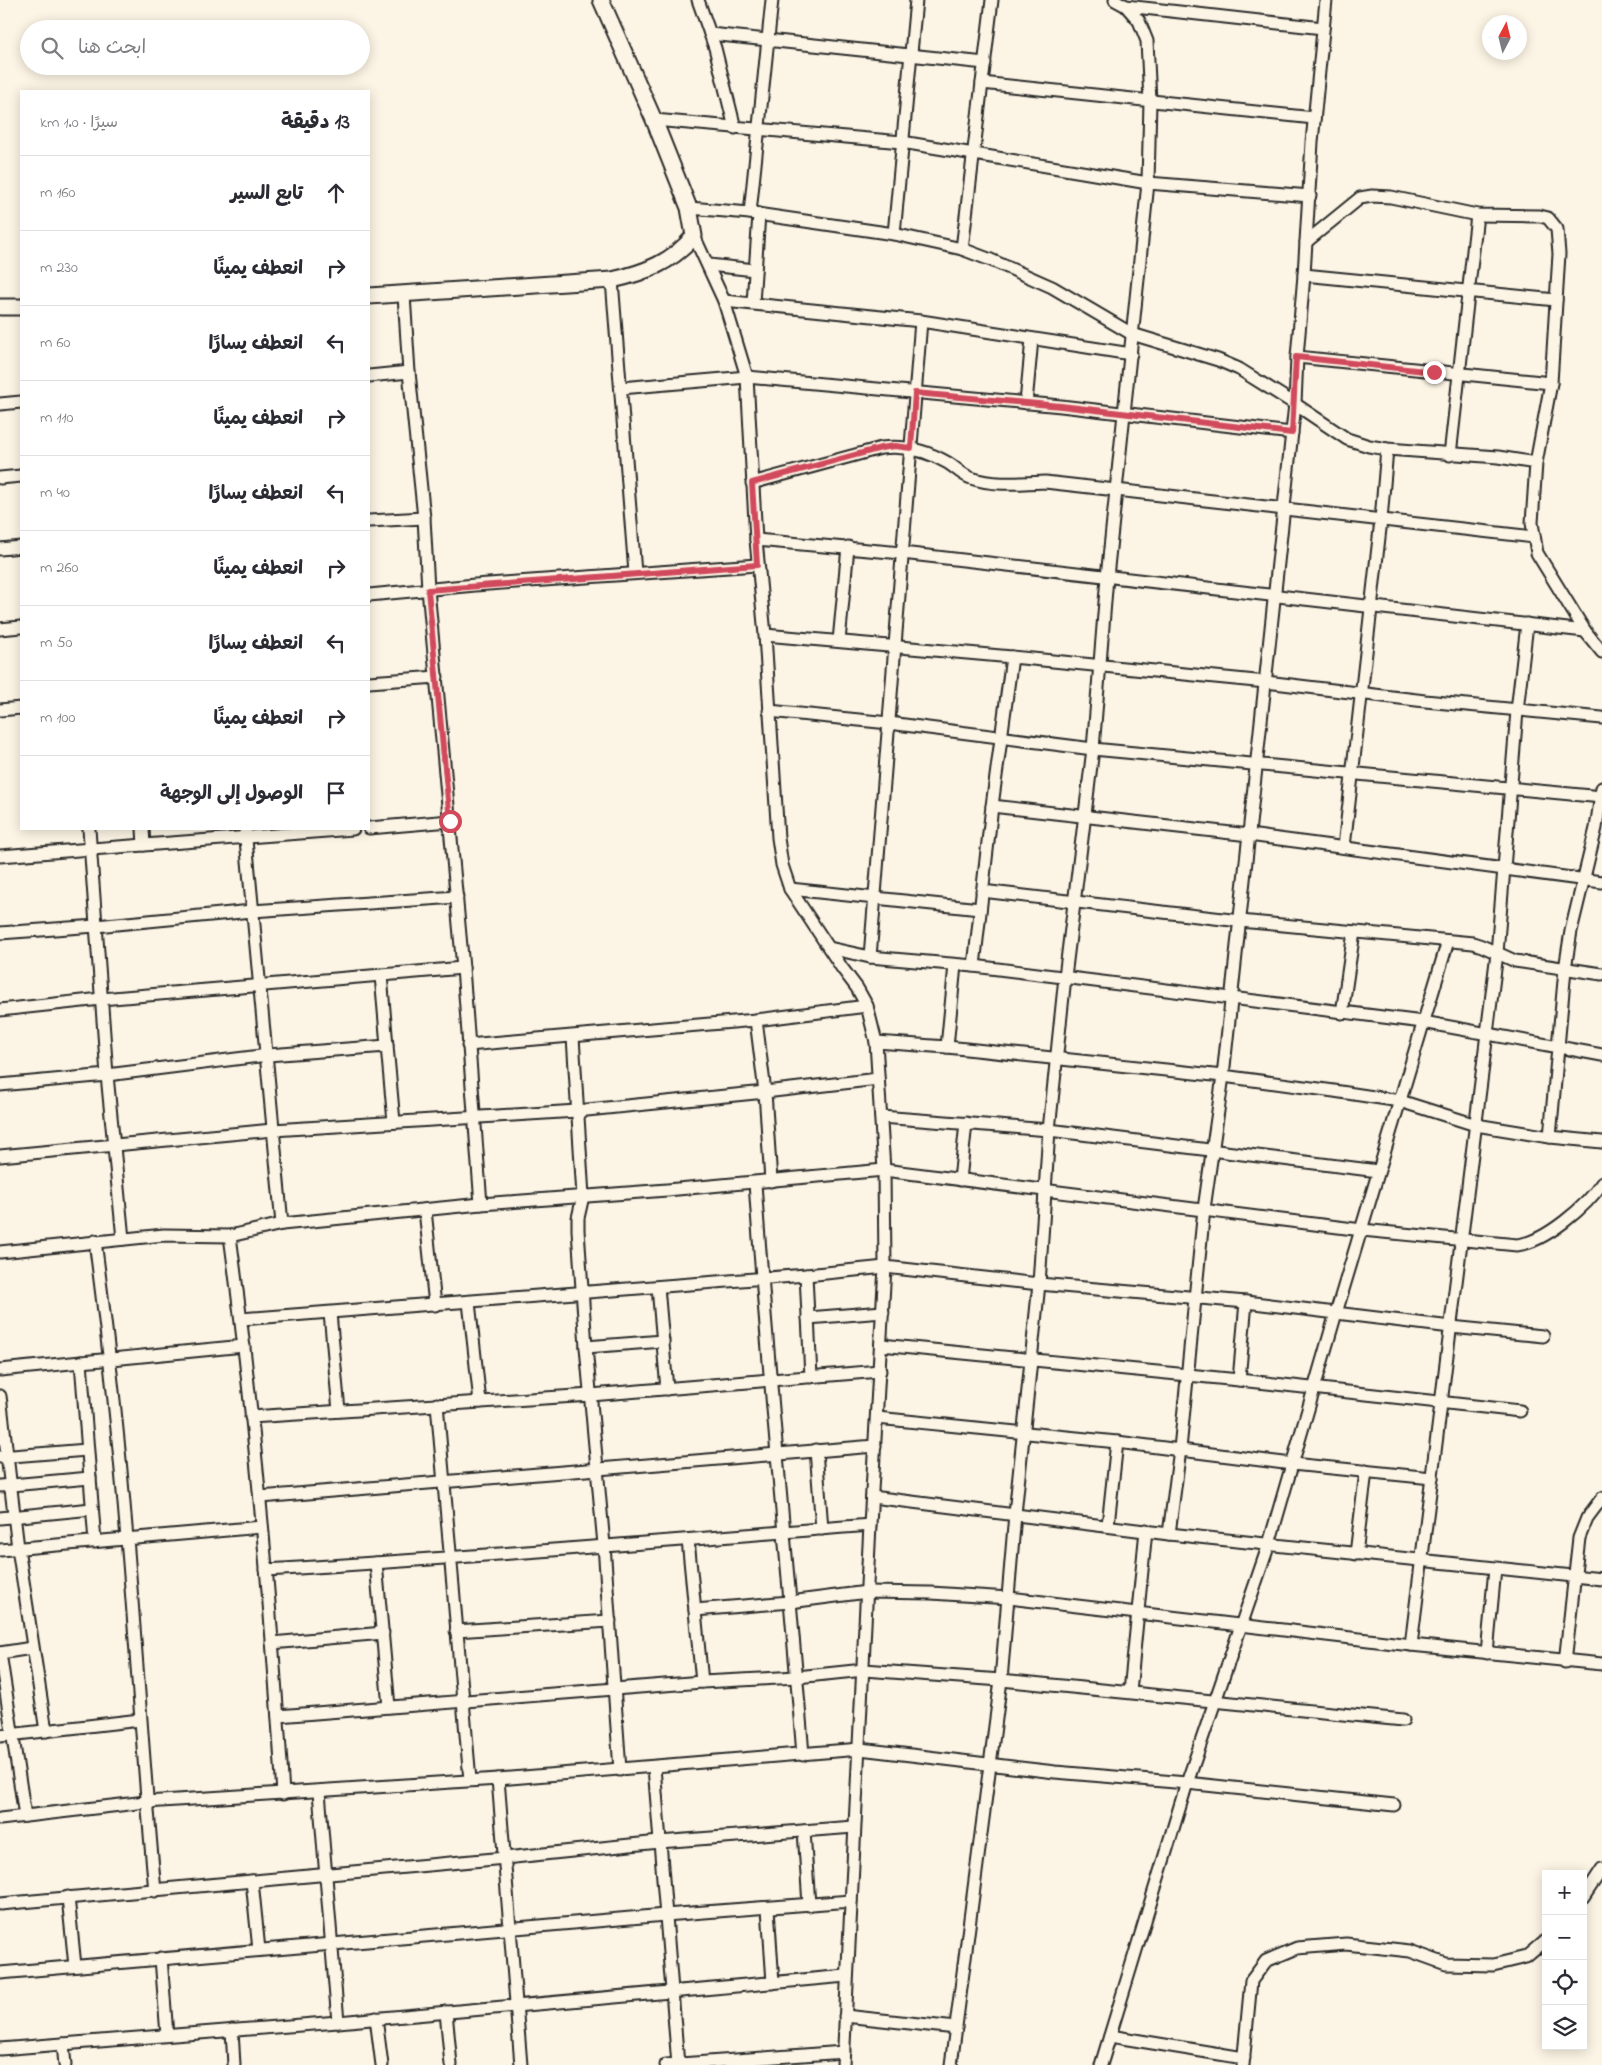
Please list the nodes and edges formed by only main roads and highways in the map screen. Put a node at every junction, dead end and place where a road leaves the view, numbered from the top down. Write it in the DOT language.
graph roads {
  1 [pos="600,0"];
  2 [pos="370,296"];
  3 [pos="20,306"];
  4 [pos="0,307"];
  1 -- 2 [label="main road"];
  3 -- 4 [label="main road"];
}
